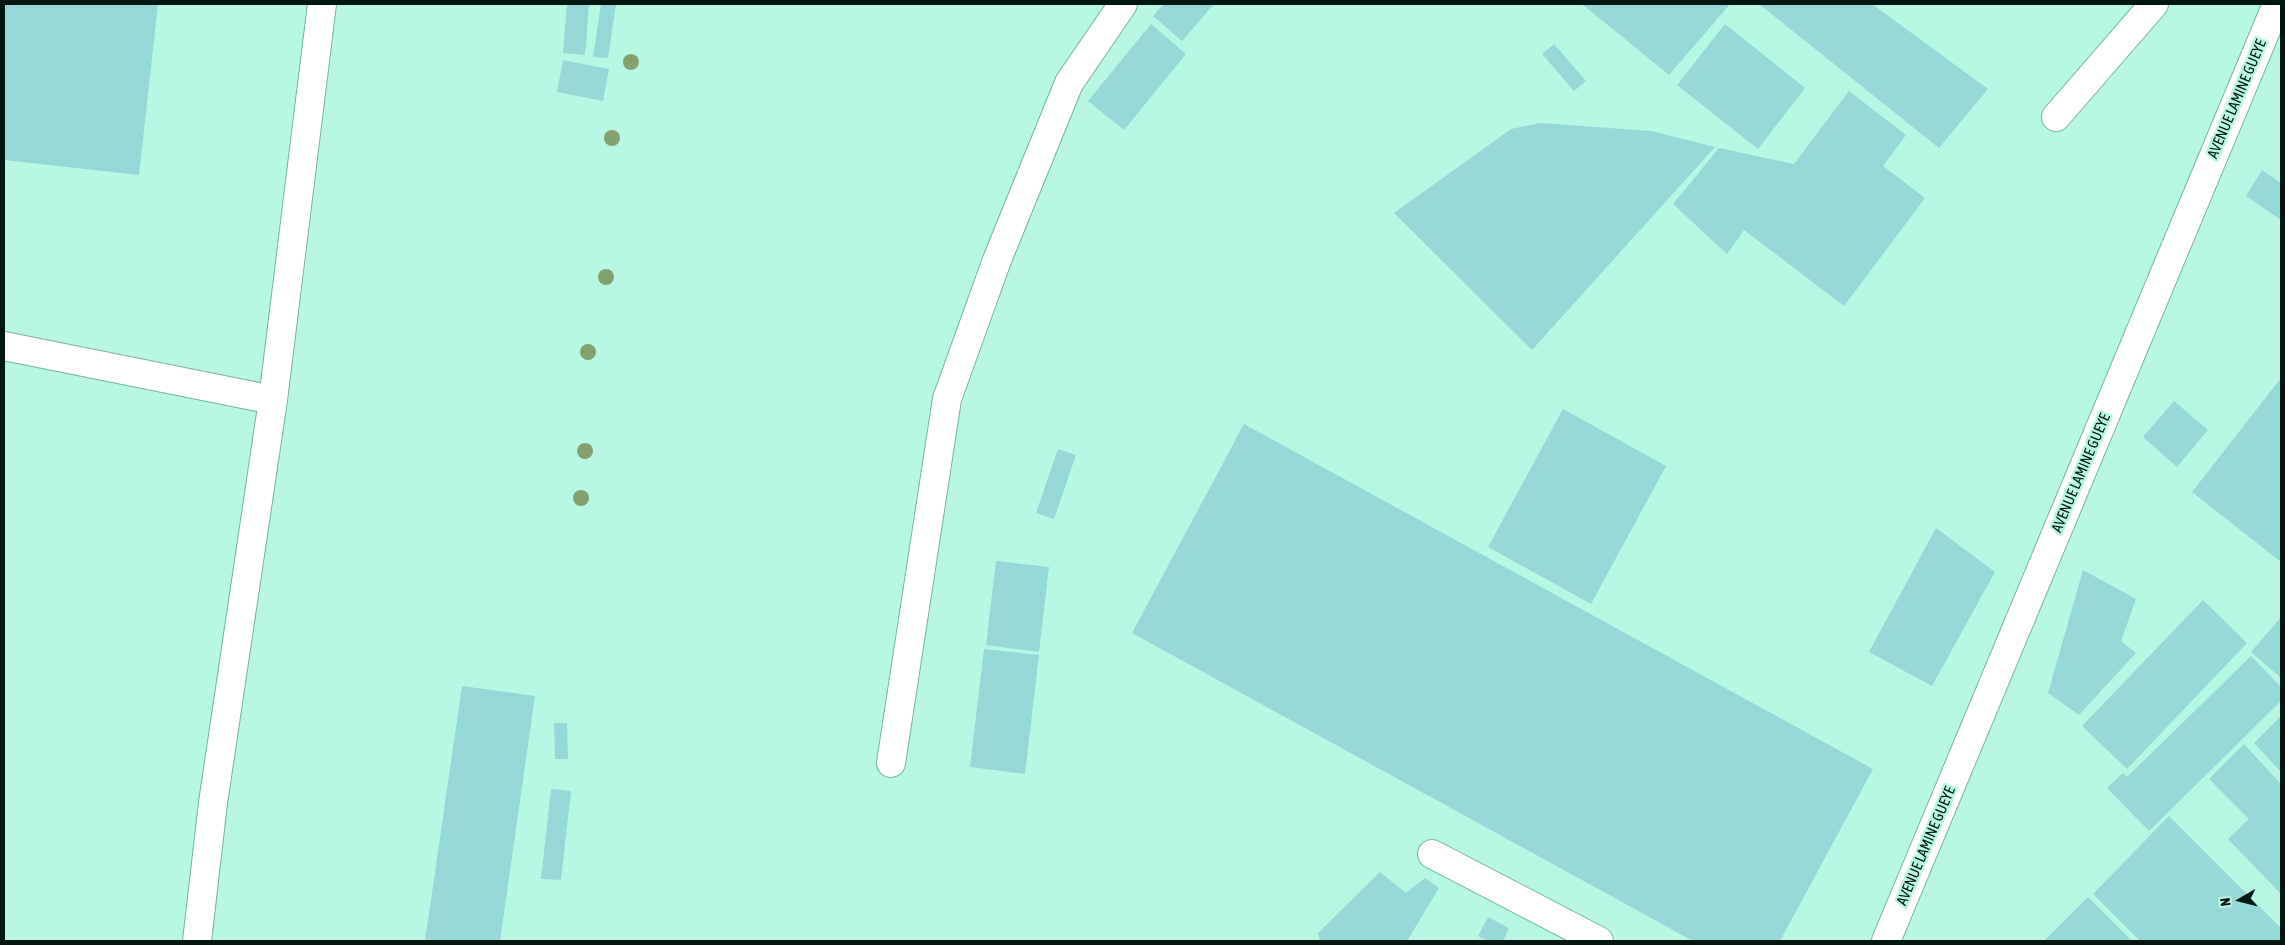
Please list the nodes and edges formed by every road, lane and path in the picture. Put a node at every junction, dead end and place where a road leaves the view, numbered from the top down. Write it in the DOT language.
graph roads {
  1 [pos="322,4"];
  2 [pos="1123,4"];
  3 [pos="2154,4"];
  4 [pos="2271,6"];
  5 [pos="2056,117"];
  6 [pos="4,346"];
  7 [pos="273,400"];
  8 [pos="891,763"];
  9 [pos="1432,854"];
  10 [pos="197,941"];
  11 [pos="1599,941"];
  12 [pos="1886,941"];
  1 -- 7 [label="street"];
  2 -- 8 [label="street"];
  3 -- 5 [label="street"];
  4 -- 12 [label="street, AVENUE LAMINE GUEYE"];
  6 -- 7 [label="street"];
  7 -- 10 [label="street"];
  9 -- 11 [label="street"];
}
